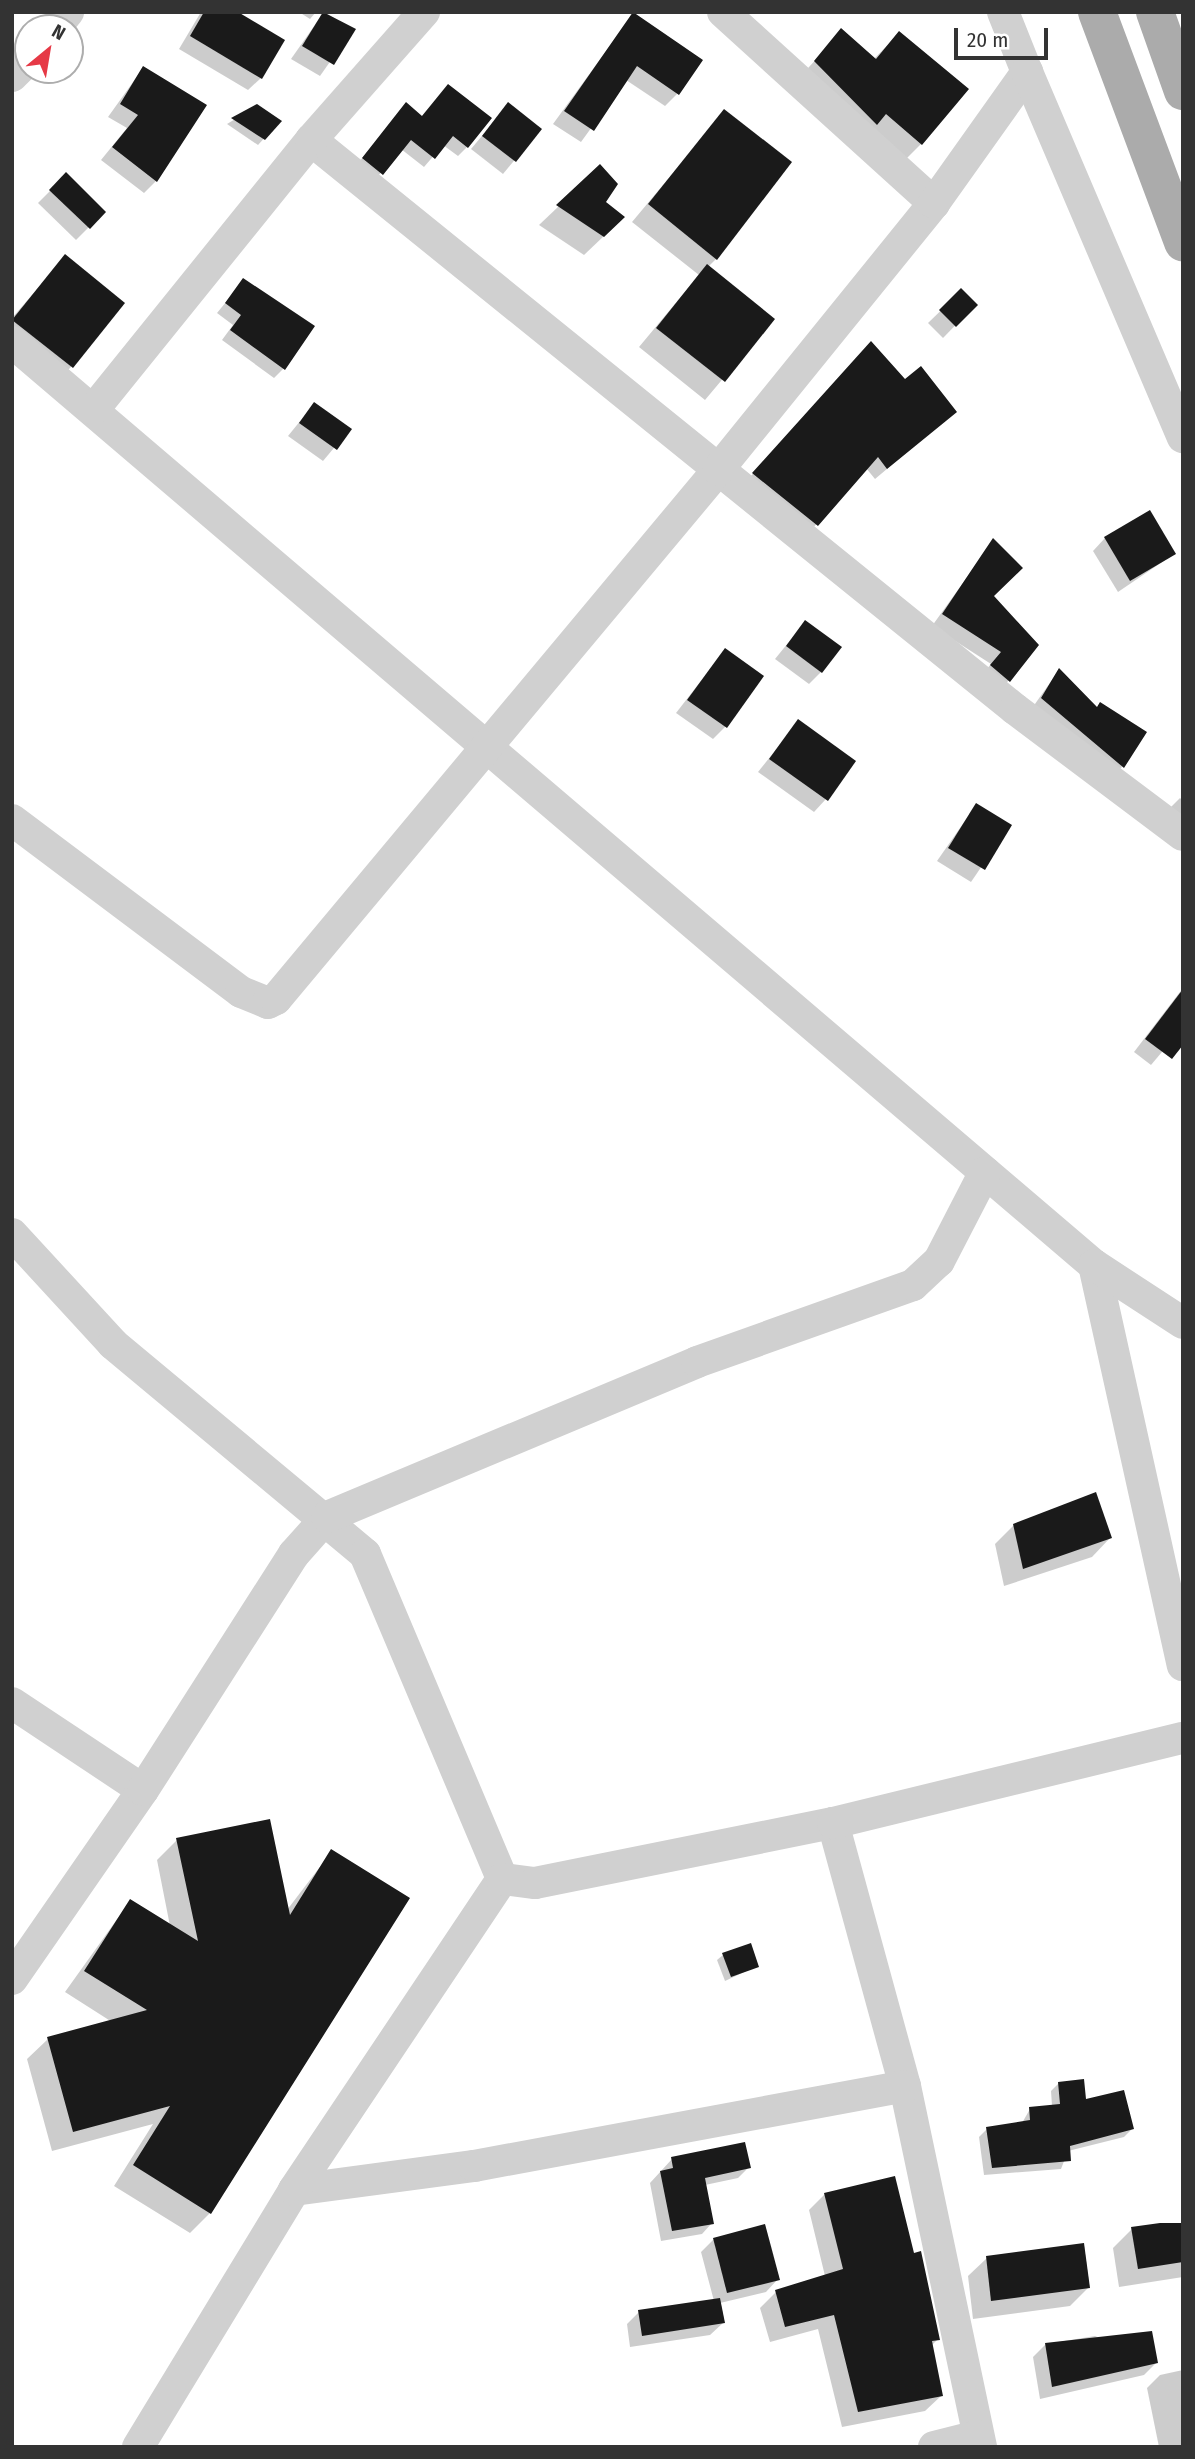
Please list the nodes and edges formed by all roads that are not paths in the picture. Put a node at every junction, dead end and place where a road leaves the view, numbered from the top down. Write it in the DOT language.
graph roads {
  1 [pos="424,12"];
  2 [pos="723,12"];
  3 [pos="1003,12"];
  4 [pos="1097,12"];
  5 [pos="1155,12"];
  6 [pos="1027,72"];
  7 [pos="1183,91"];
  8 [pos="311,140"];
  9 [pos="934,203"];
  10 [pos="1183,242"];
  11 [pos="12,342"];
  12 [pos="94,409"];
  13 [pos="1183,437"];
  14 [pos="718,470"];
  15 [pos="492,746"];
  16 [pos="12,820"];
  17 [pos="1183,835"];
  18 [pos="985,1172"];
  19 [pos="12,1234"];
  20 [pos="1094,1265"];
  21 [pos="1183,1323"];
  22 [pos="327,1517"];
  23 [pos="1183,1665"];
  24 [pos="12,1703"];
  25 [pos="1183,1738"];
  26 [pos="144,1790"];
  27 [pos="833,1824"];
  28 [pos="502,1879"];
  29 [pos="12,1979"];
  30 [pos="905,2086"];
  31 [pos="295,2190"];
  32 [pos="979,2442"];
  33 [pos="138,2447"];
  34 [pos="934,2447"];
  1 -- 8 [label="street"];
  2 -- 9 [label="street"];
  3 -- 6 [label="street"];
  4 -- 10 [label="main road"];
  5 -- 7 [label="main road"];
  6 -- 9 [label="street"];
  6 -- 13 [label="street"];
  8 -- 12 [label="street"];
  8 -- 14 [label="street"];
  9 -- 14 [label="street"];
  11 -- 12 [label="street"];
  12 -- 15 [label="street"];
  14 -- 15 [label="street"];
  14 -- 17 [label="street"];
  15 -- 16 [label="street"];
  15 -- 18 [label="street"];
  18 -- 20 [label="street"];
  18 -- 22 [label="street"];
  19 -- 22 [label="street"];
  20 -- 21 [label="street"];
  20 -- 23 [label="street"];
  22 -- 26 [label="street"];
  22 -- 28 [label="street"];
  24 -- 26 [label="street"];
  25 -- 27 [label="street"];
  26 -- 29 [label="street"];
  27 -- 28 [label="street"];
  27 -- 30 [label="street"];
  28 -- 31 [label="street"];
  30 -- 31 [label="street"];
  30 -- 32 [label="street"];
  31 -- 33 [label="street"];
  32 -- 34 [label="street"];
}
